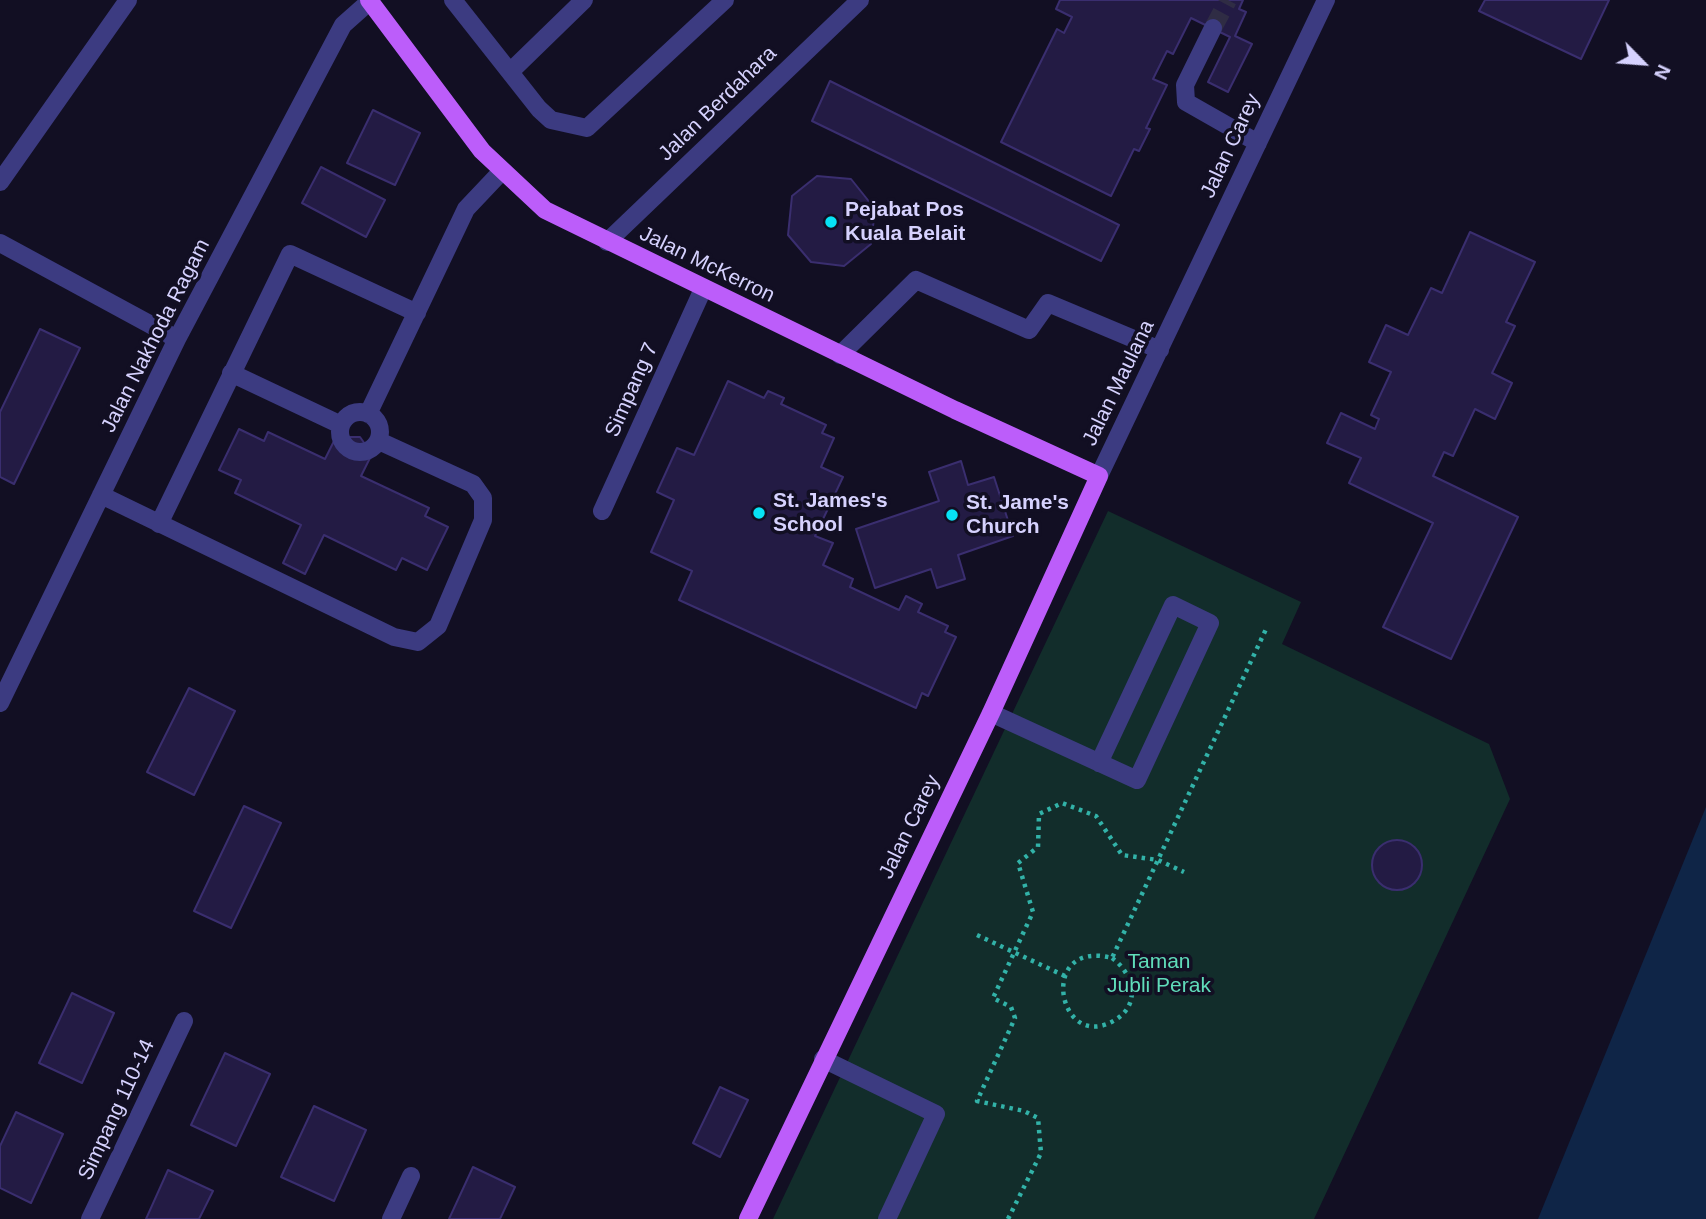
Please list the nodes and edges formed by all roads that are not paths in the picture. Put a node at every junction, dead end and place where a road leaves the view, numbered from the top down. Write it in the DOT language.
graph roads {
  1 [pos="128,0"];
  2 [pos="453,0"];
  3 [pos="584,0"];
  4 [pos="725,0"];
  5 [pos="860,0"];
  6 [pos="1326,0"];
  7 [pos="369,1"];
  8 [pos="1213,28"];
  9 [pos="510,72"];
  10 [pos="1258,143"];
  11 [pos="501,172"];
  12 [pos="0,182"];
  13 [pos="607,242"];
  14 [pos="0,243"];
  15 [pos="703,289"];
  16 [pos="1179,311"];
  17 [pos="416,313"];
  18 [pos="177,339"];
  19 [pos="1160,350"];
  20 [pos="840,355"];
  21 [pos="231,373"];
  22 [pos="368,414"];
  23 [pos="341,425"];
  24 [pos="379,441"];
  25 [pos="1099,476"];
  26 [pos="101,495"];
  27 [pos="602,511"];
  28 [pos="159,524"];
  29 [pos="0,703"];
  30 [pos="991,713"];
  31 [pos="1099,763"];
  32 [pos="184,1021"];
  33 [pos="823,1059"];
  34 [pos="411,1176"];
  35 [pos="90,1219"];
  36 [pos="391,1219"];
  37 [pos="748,1219"];
  38 [pos="887,1219"];
  1 -- 12 [label="street"];
  2 -- 9 [label="street"];
  3 -- 9 [label="street"];
  4 -- 9 [label="street"];
  5 -- 13 [label="street, Jalan Berdahara"];
  6 -- 10 [label="street, Jalan Carey"];
  7 -- 11 [label="main road, Jalan McKerron"];
  7 -- 18 [label="street, Jalan Nakhoda Ragam"];
  8 -- 10 [label="street"];
  10 -- 16 [label="street, Jalan Carey"];
  11 -- 13 [label="main road, Jalan McKerron"];
  11 -- 17 [label="street"];
  13 -- 15 [label="main road, Jalan McKerron"];
  14 -- 18 [label="street"];
  15 -- 20 [label="main road, Jalan McKerron"];
  15 -- 27 [label="street, Simpang 7"];
  16 -- 19 [label="street, Jalan Maulana"];
  17 -- 21 [label="street"];
  17 -- 22 [label="street"];
  18 -- 26 [label="street, Jalan Nakhoda Ragam"];
  19 -- 20 [label="street"];
  19 -- 25 [label="street, Jalan Maulana"];
  20 -- 25 [label="main road, Jalan McKerron"];
  21 -- 23 [label="street"];
  21 -- 28 [label="street"];
  22 -- 23 [label="street"];
  22 -- 24 [label="street"];
  23 -- 24 [label="street"];
  24 -- 28 [label="street"];
  25 -- 30 [label="main road, Jalan Carey"];
  26 -- 28 [label="street"];
  26 -- 29 [label="street, Jalan Nakhoda Ragam"];
  30 -- 31 [label="street"];
  30 -- 33 [label="main road, Jalan Carey"];
  31 -- 31 [label="street"];
  32 -- 35 [label="street, Simpang 110-14"];
  33 -- 37 [label="main road, Jalan Carey"];
  33 -- 38 [label="street"];
  34 -- 36 [label="street"];
}
